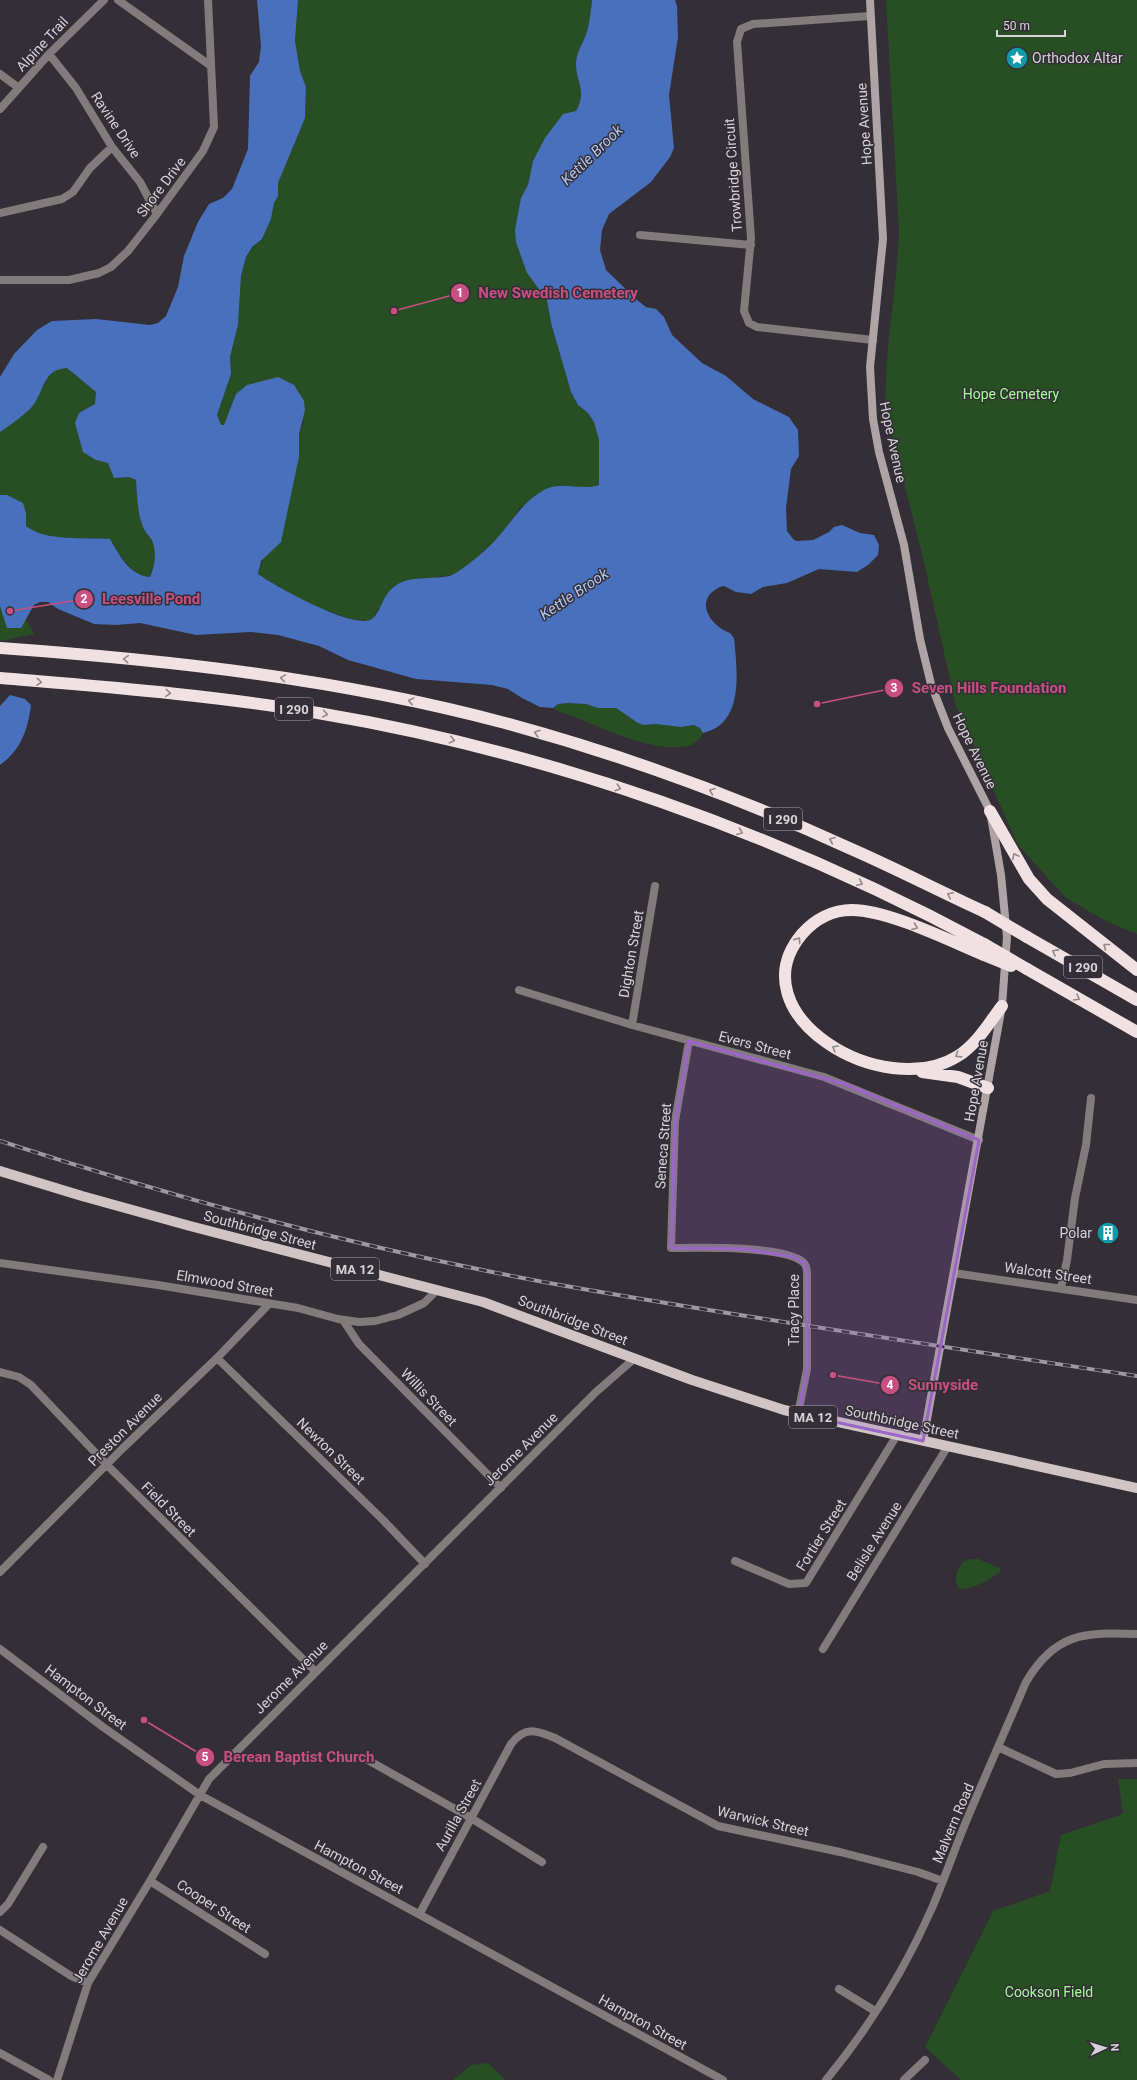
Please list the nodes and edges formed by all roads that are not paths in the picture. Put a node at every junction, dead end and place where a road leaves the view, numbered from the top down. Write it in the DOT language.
graph roads {
  1 [pos="104,0"];
  2 [pos="118,0"];
  3 [pos="208,0"];
  4 [pos="870,0"];
  5 [pos="870,16"];
  6 [pos="49,54"];
  7 [pos="211,66"];
  8 [pos="0,74"];
  9 [pos="19,88"];
  10 [pos="0,109"];
  11 [pos="112,147"];
  12 [pos="0,213"];
  13 [pos="157,214"];
  14 [pos="640,235"];
  15 [pos="751,246"];
  16 [pos="0,280"];
  17 [pos="873,340"];
  18 [pos="0,648"];
  19 [pos="0,678"];
  20 [pos="990,811"];
  21 [pos="655,886"];
  22 [pos="984,950"];
  23 [pos="1137,970"];
  24 [pos="519,990"];
  25 [pos="1137,1000"];
  26 [pos="1002,1006"];
  27 [pos="632,1025"];
  28 [pos="1137,1032"];
  29 [pos="689,1041"];
  30 [pos="900,1069"];
  31 [pos="988,1088"];
  32 [pos="1091,1098"];
  33 [pos="979,1140"];
  34 [pos="0,1171"];
  35 [pos="677,1248"];
  36 [pos="0,1263"];
  37 [pos="954,1273"];
  38 [pos="1061,1288"];
  39 [pos="437,1290"];
  40 [pos="1137,1300"];
  41 [pos="269,1304"];
  42 [pos="343,1320"];
  43 [pos="217,1358"];
  44 [pos="635,1358"];
  45 [pos="0,1372"];
  46 [pos="798,1414"];
  47 [pos="897,1435"];
  48 [pos="923,1441"];
  49 [pos="948,1446"];
  50 [pos="107,1465"];
  51 [pos="501,1488"];
  52 [pos="1137,1488"];
  53 [pos="735,1561"];
  54 [pos="425,1564"];
  55 [pos="0,1572"];
  56 [pos="1137,1634"];
  57 [pos="0,1649"];
  58 [pos="823,1649"];
  59 [pos="316,1672"];
  60 [pos="523,1733"];
  61 [pos="998,1747"];
  62 [pos="366,1759"];
  63 [pos="1137,1763"];
  64 [pos="200,1795"];
  65 [pos="471,1818"];
  66 [pos="43,1847"];
  67 [pos="542,1862"];
  68 [pos="150,1881"];
  69 [pos="943,1881"];
  70 [pos="0,1912"];
  71 [pos="420,1913"];
  72 [pos="0,1930"];
  73 [pos="264,1954"];
  74 [pos="88,1983"];
  75 [pos="839,1989"];
  76 [pos="875,2011"];
  77 [pos="0,2053"];
  78 [pos="925,2060"];
  79 [pos="49,2080"];
  80 [pos="57,2080"];
  81 [pos="723,2080"];
  82 [pos="826,2080"];
  83 [pos="904,2080"];
  1 -- 6 [label="street, Alpine Trail"];
  2 -- 7 [label="street"];
  3 -- 7 [label="street, Shore Drive"];
  4 -- 5 [label="main road, Hope Avenue"];
  5 -- 15 [label="street, Trowbridge Circuit"];
  5 -- 17 [label="main road, Hope Avenue"];
  6 -- 9 [label="street, Alpine Trail"];
  6 -- 11 [label="street, Ravine Drive"];
  7 -- 13 [label="street, Shore Drive"];
  8 -- 9 [label="street"];
  9 -- 10 [label="street, Alpine Trail"];
  11 -- 12 [label="street"];
  11 -- 13 [label="street, Ravine Drive"];
  13 -- 16 [label="street, Shore Drive"];
  14 -- 15 [label="street"];
  15 -- 17 [label="street, Trowbridge Circuit"];
  17 -- 20 [label="main road, Hope Avenue"];
  25 -- 18 [label="highway, I 290, one-way, bridge"];
  19 -- 22 [label="highway, I 290, one-way"];
  23 -- 20 [label="highway, one-way"];
  20 -- 26 [label="main road, Hope Avenue"];
  21 -- 27 [label="street, Dighton Street"];
  22 -- 28 [label="highway, I 290, one-way, bridge"];
  30 -- 22 [label="highway, one-way"];
  24 -- 27 [label="street, Evers Street"];
  26 -- 30 [label="highway, one-way"];
  26 -- 31 [label="main road, Hope Avenue"];
  27 -- 29 [label="street, Evers Street"];
  29 -- 33 [label="street, Evers Street"];
  29 -- 35 [label="street, Seneca Street"];
  30 -- 31 [label="highway"];
  31 -- 33 [label="main road, Hope Avenue"];
  32 -- 38 [label="street"];
  33 -- 37 [label="main road, Hope Avenue"];
  34 -- 39 [label="main road, Southbridge Street / MA 12"];
  35 -- 46 [label="street, Tracy Place"];
  36 -- 41 [label="street, Elmwood Street"];
  37 -- 38 [label="street, Walcott Street"];
  37 -- 48 [label="main road, Hope Avenue"];
  38 -- 40 [label="street, Walcott Street"];
  39 -- 42 [label="street, Elmwood Street"];
  39 -- 44 [label="main road, Southbridge Street / MA 12"];
  41 -- 42 [label="street, Elmwood Street"];
  41 -- 43 [label="street, Preston Avenue"];
  42 -- 51 [label="street, Willis Street"];
  43 -- 50 [label="street, Preston Avenue"];
  43 -- 54 [label="street, Newton Street"];
  44 -- 46 [label="main road, Southbridge Street / MA 12"];
  44 -- 51 [label="street, Jerome Avenue"];
  45 -- 50 [label="street, Field Street"];
  46 -- 47 [label="main road, Southbridge Street / MA 12"];
  47 -- 48 [label="main road, Southbridge Street / MA 12"];
  47 -- 53 [label="street, Fortier Street"];
  48 -- 49 [label="main road, Southbridge Street"];
  49 -- 52 [label="main road, Southbridge Street"];
  49 -- 58 [label="street, Belisle Avenue"];
  50 -- 55 [label="street, Preston Avenue"];
  50 -- 59 [label="street, Field Street"];
  51 -- 54 [label="street, Jerome Avenue"];
  54 -- 59 [label="street, Jerome Avenue"];
  56 -- 61 [label="street, Malvern Road"];
  57 -- 64 [label="street, Hampton Street"];
  59 -- 64 [label="street, Jerome Avenue"];
  60 -- 65 [label="street, Aurilla Street"];
  60 -- 69 [label="street, Warwick Street"];
  61 -- 63 [label="street"];
  61 -- 69 [label="street, Malvern Road"];
  62 -- 65 [label="street"];
  64 -- 68 [label="street, Jerome Avenue"];
  64 -- 71 [label="street, Hampton Street"];
  65 -- 67 [label="street"];
  65 -- 71 [label="street, Aurilla Street"];
  66 -- 70 [label="street"];
  68 -- 73 [label="street, Cooper Street"];
  68 -- 74 [label="street, Jerome Avenue"];
  69 -- 76 [label="street, Malvern Road"];
  71 -- 81 [label="street, Hampton Street"];
  72 -- 74 [label="street"];
  74 -- 80 [label="street, Jerome Avenue"];
  75 -- 76 [label="street"];
  76 -- 82 [label="street, Malvern Road"];
  77 -- 79 [label="street"];
  78 -- 83 [label="street"];
}
